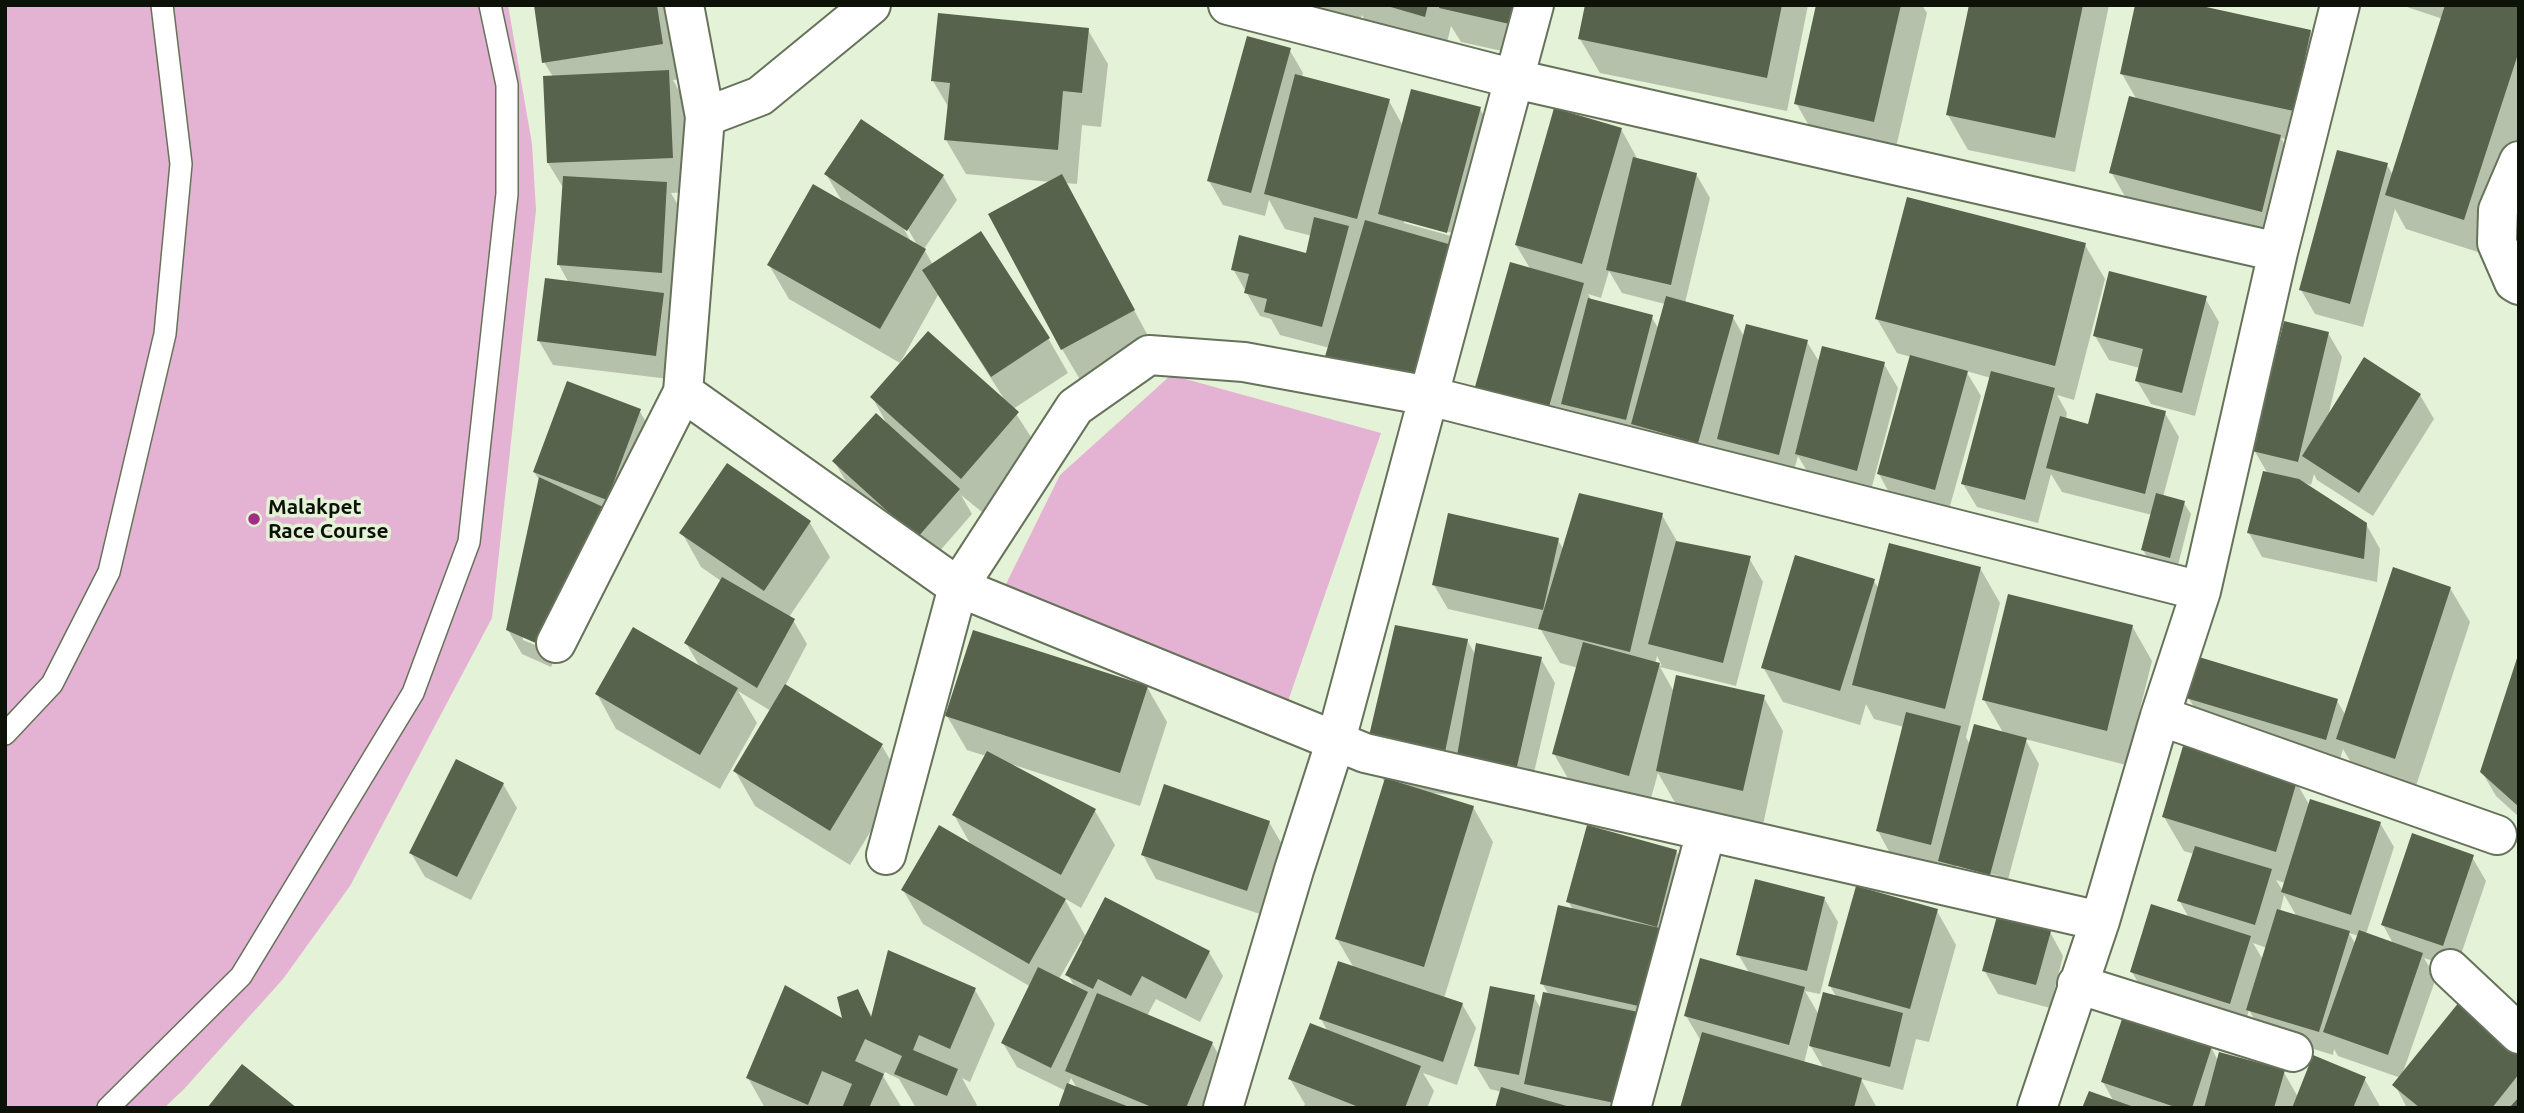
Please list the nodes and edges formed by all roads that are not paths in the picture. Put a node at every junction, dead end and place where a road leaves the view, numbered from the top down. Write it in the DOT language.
graph roads {
  1 [pos="162,5"];
  2 [pos="490,5"];
  3 [pos="684,5"];
  4 [pos="871,5"];
  5 [pos="1228,5"];
  6 [pos="1534,5"];
  7 [pos="2340,5"];
  8 [pos="1514,79"];
  9 [pos="705,117"];
  10 [pos="2519,161"];
  11 [pos="2278,252"];
  12 [pos="2519,285"];
  13 [pos="683,392"];
  14 [pos="1429,396"];
  15 [pos="958,587"];
  16 [pos="2201,591"];
  17 [pos="556,643"];
  18 [pos="2160,716"];
  19 [pos="5,734"];
  20 [pos="1336,740"];
  21 [pos="1706,832"];
  22 [pos="2497,835"];
  23 [pos="886,855"];
  24 [pos="2100,921"];
  25 [pos="2450,969"];
  26 [pos="2077,984"];
  27 [pos="2519,1034"];
  28 [pos="2293,1052"];
  29 [pos="108,1108"];
  30 [pos="1223,1108"];
  31 [pos="1631,1108"];
  32 [pos="2037,1108"];
  1 -- 19 [label="lane"];
  2 -- 29 [label="lane"];
  3 -- 9 [label="street"];
  4 -- 9 [label="street"];
  5 -- 8 [label="street"];
  6 -- 8 [label="street"];
  7 -- 11 [label="street"];
  8 -- 11 [label="street"];
  8 -- 14 [label="street"];
  9 -- 13 [label="street"];
  10 -- 12 [label="street"];
  11 -- 16 [label="street"];
  13 -- 15 [label="street"];
  13 -- 17 [label="street"];
  14 -- 15 [label="street"];
  14 -- 16 [label="street"];
  14 -- 20 [label="street"];
  15 -- 20 [label="street"];
  15 -- 23 [label="street"];
  16 -- 18 [label="street"];
  18 -- 22 [label="street"];
  18 -- 24 [label="street"];
  20 -- 21 [label="street"];
  20 -- 30 [label="street"];
  21 -- 24 [label="street"];
  21 -- 31 [label="street"];
  24 -- 26 [label="street"];
  25 -- 27 [label="street"];
  26 -- 28 [label="street"];
  26 -- 32 [label="street"];
}
